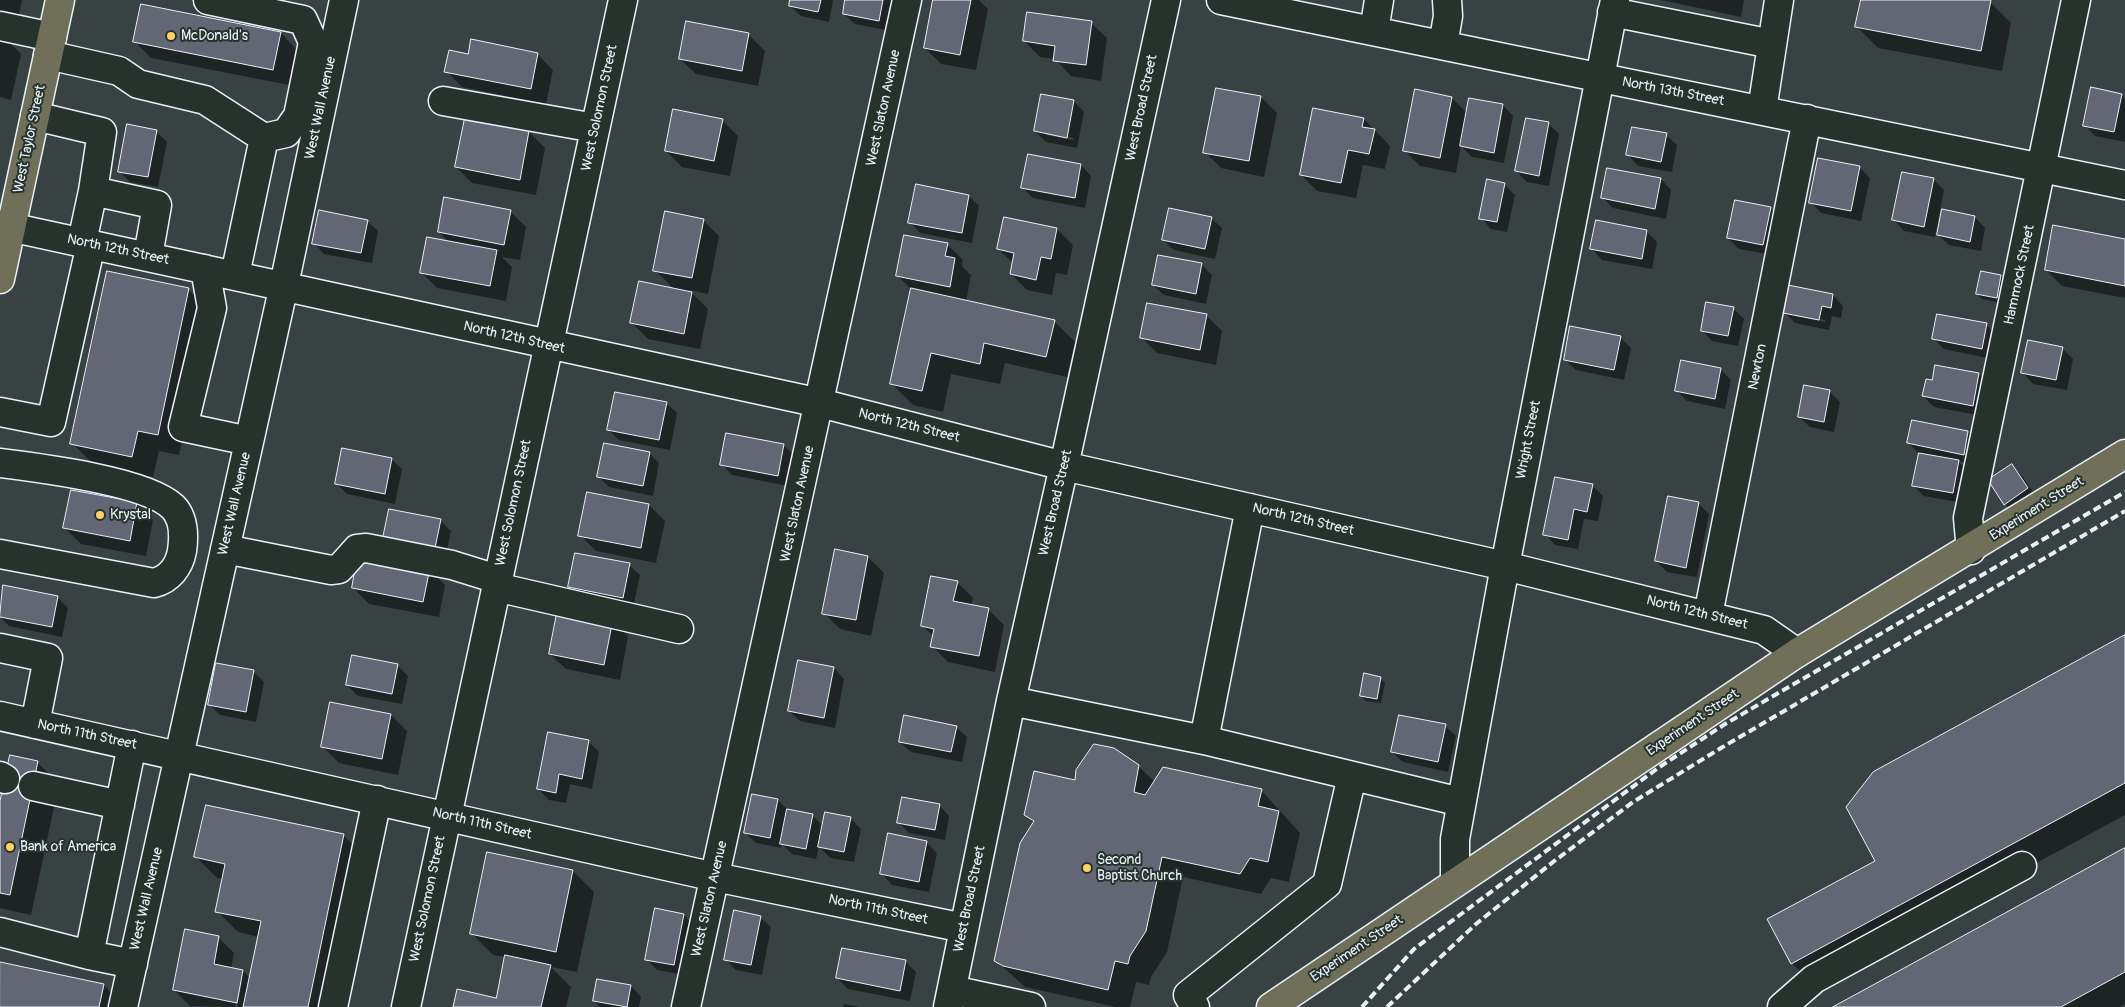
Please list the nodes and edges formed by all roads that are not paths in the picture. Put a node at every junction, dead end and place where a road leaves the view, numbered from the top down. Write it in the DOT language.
graph roads {
  1 [pos="60,0"];
  2 [pos="208,0"];
  3 [pos="344,0"];
  4 [pos="623,0"];
  5 [pos="907,0"];
  6 [pos="1166,0"];
  7 [pos="1221,0"];
  8 [pos="1379,0"];
  9 [pos="1448,0"];
  10 [pos="1779,0"];
  11 [pos="2076,0"];
  12 [pos="1614,6"];
  13 [pos="0,26"];
  14 [pos="1374,31"];
  15 [pos="1772,44"];
  16 [pos="1443,45"];
  17 [pos="50,46"];
  18 [pos="1599,77"];
  19 [pos="444,101"];
  20 [pos="1762,110"];
  21 [pos="35,116"];
  22 [pos="1807,119"];
  23 [pos="595,128"];
  24 [pos="264,138"];
  25 [pos="2043,168"];
  26 [pos="2125,185"];
  27 [pos="93,191"];
  28 [pos="6,226"];
  29 [pos="86,243"];
  30 [pos="148,256"];
  31 [pos="205,269"];
  32 [pos="235,275"];
  33 [pos="0,279"];
  34 [pos="284,285"];
  35 [pos="548,346"];
  36 [pos="820,403"];
  37 [pos="0,412"];
  38 [pos="249,441"];
  39 [pos="2125,454"];
  40 [pos="0,464"];
  41 [pos="1064,466"];
  42 [pos="1250,508"];
  43 [pos="1971,550"];
  44 [pos="0,554"];
  45 [pos="181,554"];
  46 [pos="223,556"];
  47 [pos="1505,566"];
  48 [pos="497,583"];
  49 [pos="1708,615"];
  50 [pos="679,629"];
  51 [pos="0,648"];
  52 [pos="1798,653"];
  53 [pos="1011,701"];
  54 [pos="0,716"];
  55 [pos="35,724"];
  56 [pos="1204,740"];
  57 [pos="132,745"];
  58 [pos="179,755"];
  59 [pos="1352,776"];
  60 [pos="33,786"];
  61 [pos="377,800"];
  62 [pos="1461,802"];
  63 [pos="120,805"];
  64 [pos="446,816"];
  65 [pos="2022,866"];
  66 [pos="715,877"];
  67 [pos="1455,882"];
  68 [pos="964,928"];
  69 [pos="0,932"];
  70 [pos="90,955"];
  71 [pos="133,964"];
  72 [pos="950,998"];
  73 [pos="1185,1003"];
  74 [pos="123,1007"];
  75 [pos="334,1007"];
  76 [pos="406,1007"];
  77 [pos="686,1007"];
  78 [pos="1031,1007"];
  79 [pos="1271,1007"];
  80 [pos="1782,1007"];
  1 -- 17 [label="main road, West Taylor Street"];
  2 -- 24 [label="street"];
  3 -- 34 [label="street, West Wall Avenue"];
  4 -- 23 [label="street, West Solomon Street"];
  5 -- 36 [label="street, West Slaton Avenue"];
  6 -- 41 [label="street, West Broad Street"];
  7 -- 14 [label="street, North 13th Street"];
  8 -- 14 [label="street"];
  9 -- 16 [label="street"];
  10 -- 15 [label="street"];
  11 -- 25 [label="street, Hammock Street"];
  12 -- 15 [label="street"];
  12 -- 18 [label="street, Wright Street"];
  13 -- 17 [label="street"];
  14 -- 16 [label="street, North 13th Street"];
  15 -- 20 [label="street"];
  16 -- 18 [label="street, North 13th Street"];
  17 -- 21 [label="main road, West Taylor Street"];
  17 -- 24 [label="street"];
  18 -- 20 [label="street, North 13th Street"];
  18 -- 47 [label="street, Wright Street"];
  19 -- 23 [label="street"];
  20 -- 22 [label="street, North 13th Street"];
  21 -- 27 [label="street"];
  21 -- 28 [label="main road, West Taylor Street"];
  22 -- 25 [label="street, North 13th Street"];
  22 -- 49 [label="street, Newton"];
  23 -- 35 [label="street, West Solomon Street"];
  24 -- 32 [label="street"];
  25 -- 26 [label="street, North 13th Street"];
  25 -- 43 [label="street, Hammock Street"];
  27 -- 29 [label="street"];
  27 -- 30 [label="street"];
  28 -- 29 [label="street, North 12th Street"];
  28 -- 33 [label="main road, West Taylor Street"];
  29 -- 30 [label="street, North 12th Street"];
  29 -- 37 [label="street"];
  30 -- 31 [label="street, North 12th Street"];
  31 -- 32 [label="street, North 12th Street"];
  31 -- 38 [label="street"];
  32 -- 34 [label="street, North 12th Street"];
  34 -- 35 [label="street, North 12th Street"];
  34 -- 38 [label="street, West Wall Avenue"];
  35 -- 36 [label="street, North 12th Street"];
  35 -- 48 [label="street, West Solomon Street"];
  36 -- 41 [label="street, North 12th Street"];
  36 -- 66 [label="street, West Slaton Avenue"];
  38 -- 46 [label="street, West Wall Avenue"];
  39 -- 43 [label="main road, Experiment Street"];
  40 -- 45 [label="street"];
  41 -- 42 [label="street, North 12th Street"];
  41 -- 53 [label="street, West Broad Street"];
  42 -- 47 [label="street, North 12th Street"];
  42 -- 56 [label="street"];
  43 -- 52 [label="main road, Experiment Street"];
  44 -- 45 [label="street"];
  45 -- 46 [label="street"];
  46 -- 48 [label="street"];
  46 -- 58 [label="street, West Wall Avenue"];
  47 -- 49 [label="street, North 12th Street"];
  47 -- 62 [label="street, Wright Street"];
  48 -- 50 [label="street"];
  48 -- 64 [label="street, West Solomon Street"];
  49 -- 52 [label="street, North 12th Street"];
  51 -- 55 [label="street"];
  52 -- 67 [label="main road, Experiment Street"];
  53 -- 56 [label="street"];
  53 -- 68 [label="street, West Broad Street"];
  54 -- 55 [label="street, North 11th Street"];
  55 -- 57 [label="street, North 11th Street"];
  56 -- 59 [label="street"];
  57 -- 58 [label="street, North 11th Street"];
  57 -- 63 [label="street"];
  58 -- 61 [label="street, North 11th Street"];
  58 -- 71 [label="street, West Wall Avenue"];
  59 -- 62 [label="street"];
  59 -- 73 [label="street"];
  60 -- 63 [label="street"];
  61 -- 64 [label="street, North 11th Street"];
  61 -- 75 [label="street"];
  62 -- 67 [label="street, Wright Street"];
  63 -- 70 [label="street"];
  64 -- 66 [label="street, North 11th Street"];
  64 -- 76 [label="street, West Solomon Street"];
  65 -- 80 [label="street"];
  66 -- 68 [label="street, North 11th Street"];
  66 -- 77 [label="street, West Slaton Avenue"];
  67 -- 79 [label="main road, Experiment Street"];
  68 -- 72 [label="street, West Broad Street"];
  69 -- 70 [label="street"];
  70 -- 71 [label="street"];
  71 -- 74 [label="street, West Wall Avenue"];
  72 -- 78 [label="street"];
}
